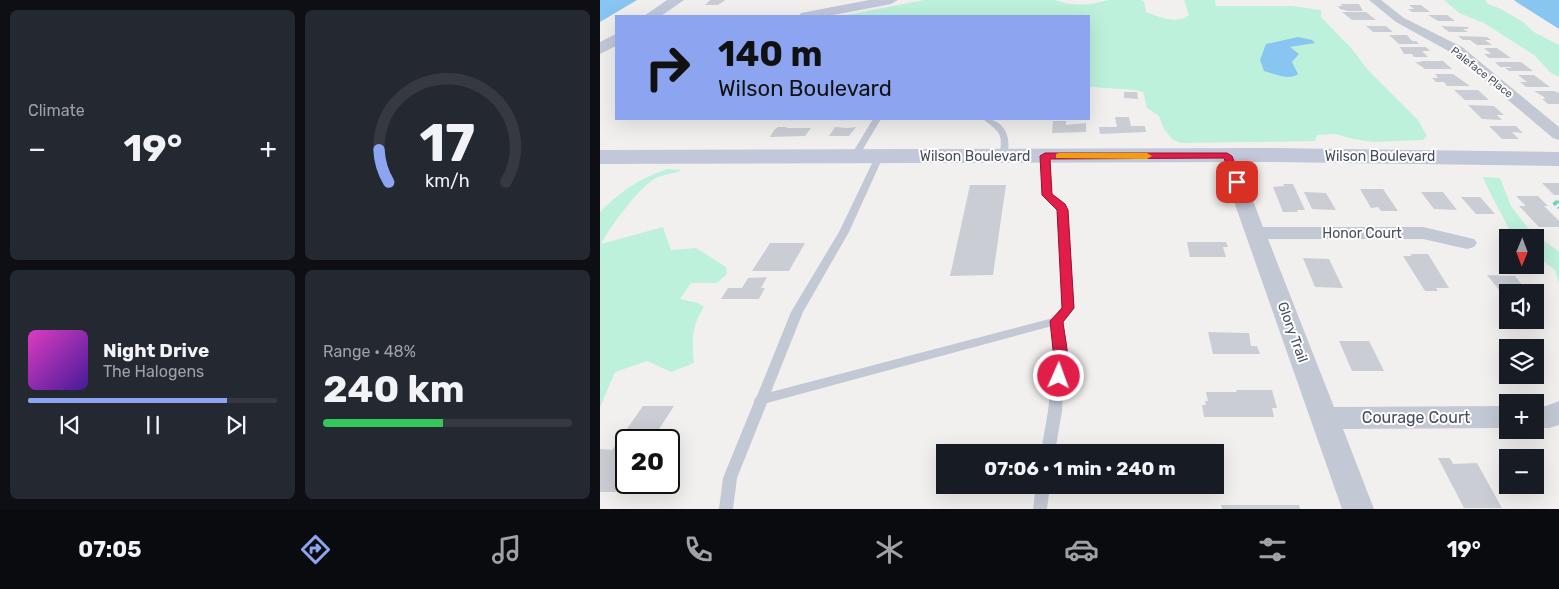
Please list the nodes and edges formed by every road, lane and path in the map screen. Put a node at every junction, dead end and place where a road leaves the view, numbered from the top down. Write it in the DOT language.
graph roads {
  1 [pos="677,0"];
  2 [pos="891,0"];
  3 [pos="1374,0"];
  4 [pos="653,15"];
  5 [pos="811,15"];
  6 [pos="615,40"];
  7 [pos="600,49"];
  8 [pos="615,52"];
  9 [pos="600,55"];
  10 [pos="876,120"];
  11 [pos="989,120"];
  12 [pos="1559,135"];
  13 [pos="1003,156"];
  14 [pos="1045,156"];
  15 [pos="1227,156"];
  16 [pos="600,157"];
  17 [pos="854,157"];
  18 [pos="879,157"];
  19 [pos="1559,159"];
  20 [pos="1559,202"];
  21 [pos="1559,208"];
  22 [pos="1256,233"];
  23 [pos="1467,243"];
  24 [pos="1056,321"];
  25 [pos="760,400"];
  26 [pos="1559,412"];
  27 [pos="1499,417"];
  28 [pos="1544,417"];
  29 [pos="1324,418"];
  30 [pos="1049,444"];
  31 [pos="1042,494"];
  32 [pos="726,509"];
  33 [pos="1040,509"];
  34 [pos="1358,509"];
  1 -- 4 [label="main road"];
  2 -- 5 [label="main road"];
  3 -- 12 [label="street, Paleface Place"];
  6 -- 7 [label="main road"];
  8 -- 9 [label="main road"];
  10 -- 17 [label="lane"];
  11 -- 13 [label="lane"];
  13 -- 14 [label="main road, Wilson Boulevard"];
  13 -- 18 [label="main road, Wilson Boulevard"];
  14 -- 15 [label="main road, Wilson Boulevard"];
  14 -- 24 [label="lane"];
  15 -- 19 [label="main road, Wilson Boulevard"];
  15 -- 22 [label="street, Glory Trail"];
  16 -- 17 [label="main road, Wilson Boulevard"];
  17 -- 18 [label="main road, Wilson Boulevard"];
  18 -- 25 [label="lane"];
  20 -- 21 [label="path"];
  22 -- 23 [label="street, Honor Court"];
  22 -- 29 [label="street, Glory Trail"];
  24 -- 25 [label="lane"];
  24 -- 30 [label="lane"];
  25 -- 32 [label="lane"];
  26 -- 28 [label="street"];
  27 -- 29 [label="street, Courage Court"];
  29 -- 34 [label="street, Glory Trail"];
  31 -- 33 [label="lane"];
}
